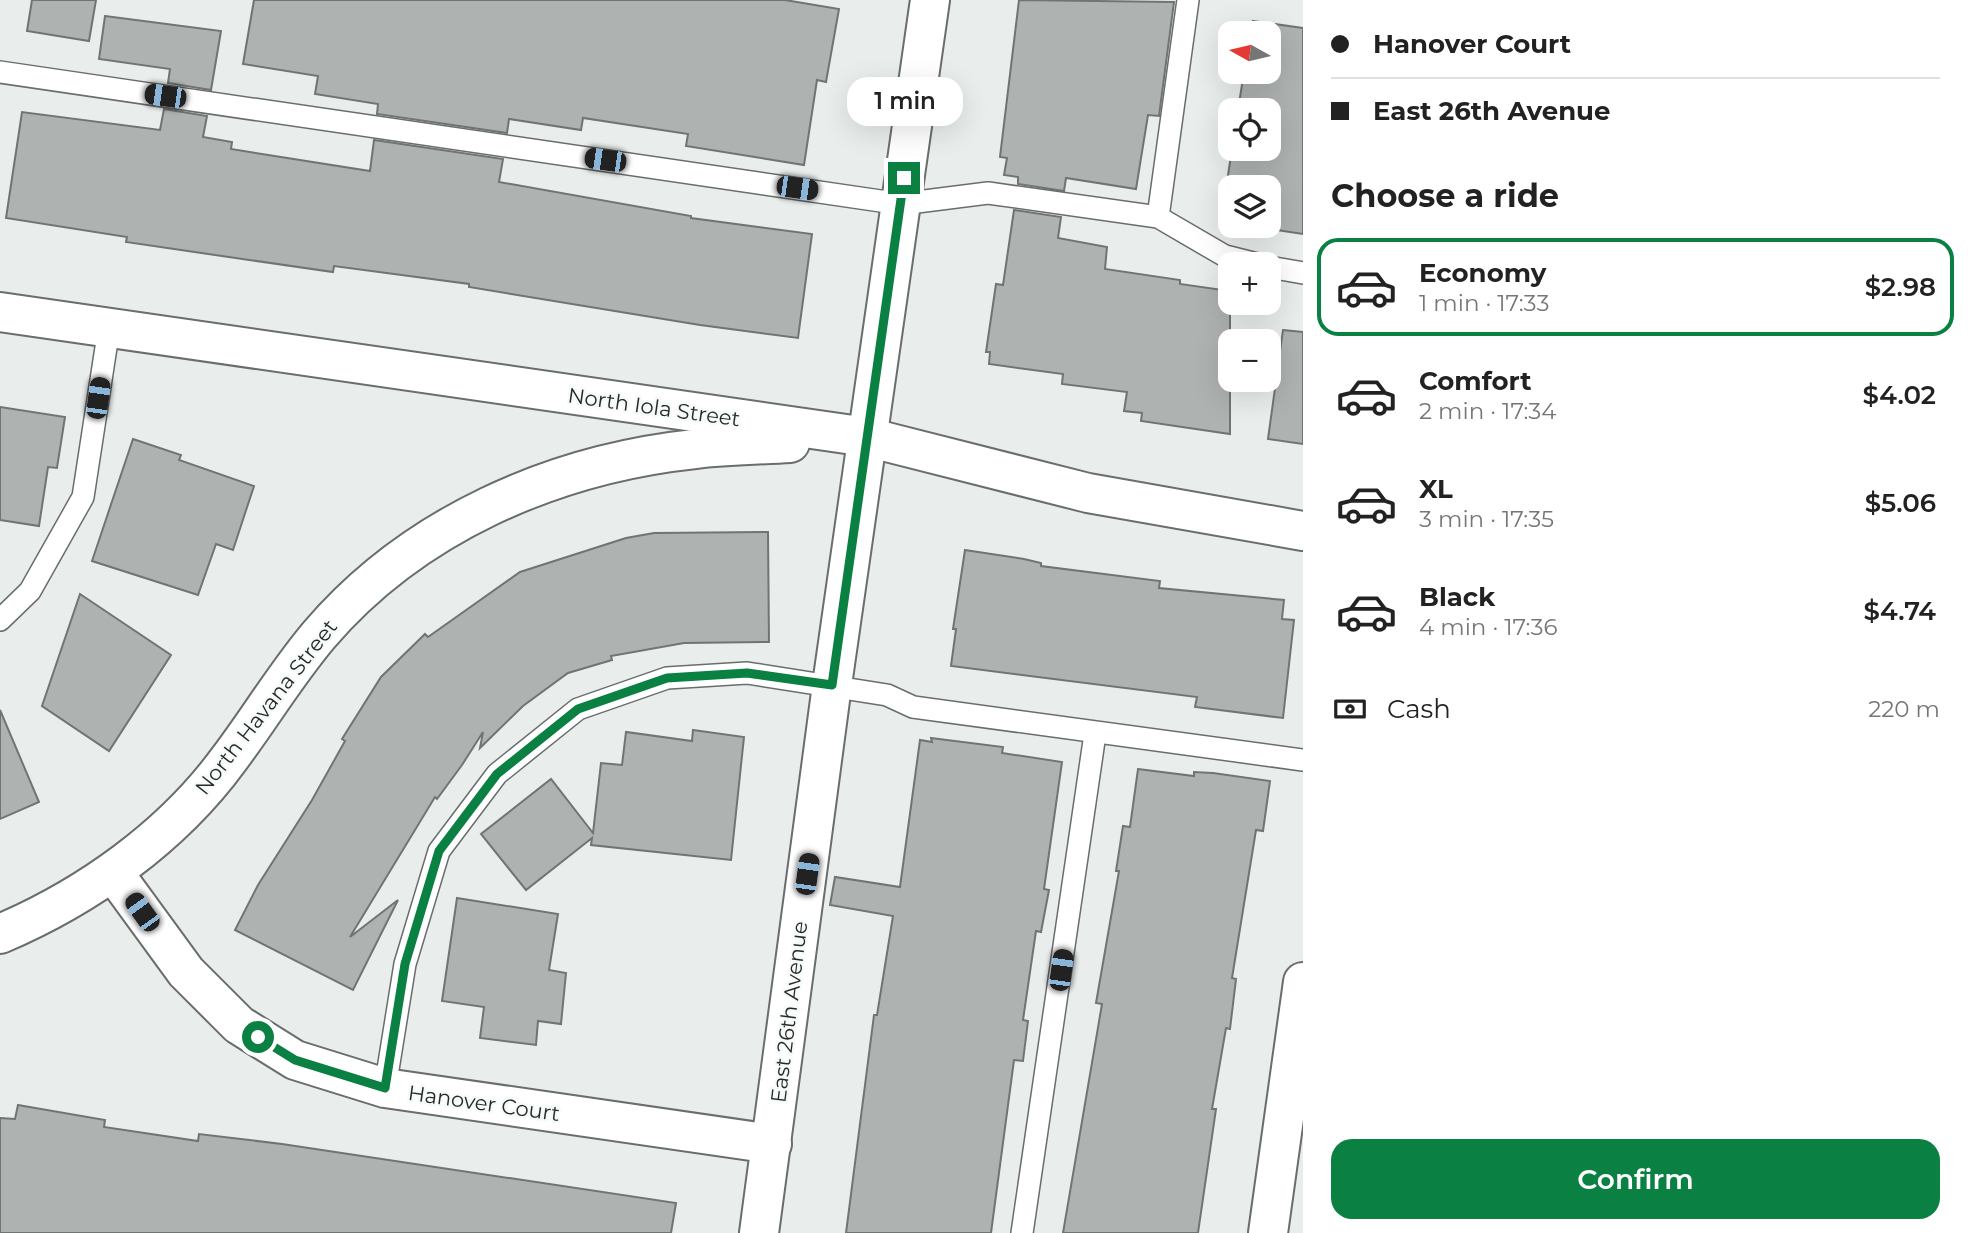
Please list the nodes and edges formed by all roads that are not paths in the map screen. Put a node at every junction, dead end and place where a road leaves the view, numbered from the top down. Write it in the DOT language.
graph roads {
  1 [pos="930,0"];
  2 [pos="1188,0"];
  3 [pos="0,72"];
  4 [pos="901,204"];
  5 [pos="1158,217"];
  6 [pos="1218,252"];
  7 [pos="1281,269"];
  8 [pos="1303,273"];
  9 [pos="0,312"];
  10 [pos="108,328"];
  11 [pos="867,438"];
  12 [pos="1303,531"];
  13 [pos="0,620"];
  14 [pos="832,685"];
  15 [pos="1095,734"];
  16 [pos="1303,760"];
  17 [pos="113,872"];
  18 [pos="0,934"];
  19 [pos="1303,982"];
  20 [pos="385,1088"];
  21 [pos="772,1144"];
  22 [pos="759,1233"];
  23 [pos="1022,1233"];
  24 [pos="1268,1233"];
  1 -- 4 [label="street, East 26th Avenue"];
  2 -- 5 [label="lane"];
  3 -- 4 [label="lane"];
  4 -- 5 [label="lane"];
  4 -- 11 [label="street, East 26th Avenue"];
  5 -- 6 [label="lane"];
  7 -- 8 [label="lane"];
  9 -- 10 [label="street, North Iola Street"];
  10 -- 11 [label="street, North Iola Street"];
  10 -- 13 [label="lane"];
  11 -- 12 [label="street, North Iola Street"];
  11 -- 14 [label="street, East 26th Avenue"];
  11 -- 17 [label="street, North Havana Street"];
  14 -- 15 [label="lane"];
  14 -- 20 [label="lane"];
  14 -- 21 [label="street, East 26th Avenue"];
  15 -- 16 [label="lane"];
  15 -- 23 [label="lane"];
  17 -- 18 [label="street, North Havana Street"];
  17 -- 20 [label="street, Hanover Court"];
  19 -- 24 [label="street"];
  20 -- 21 [label="street, Hanover Court"];
  21 -- 22 [label="street, East 26th Avenue"];
}
